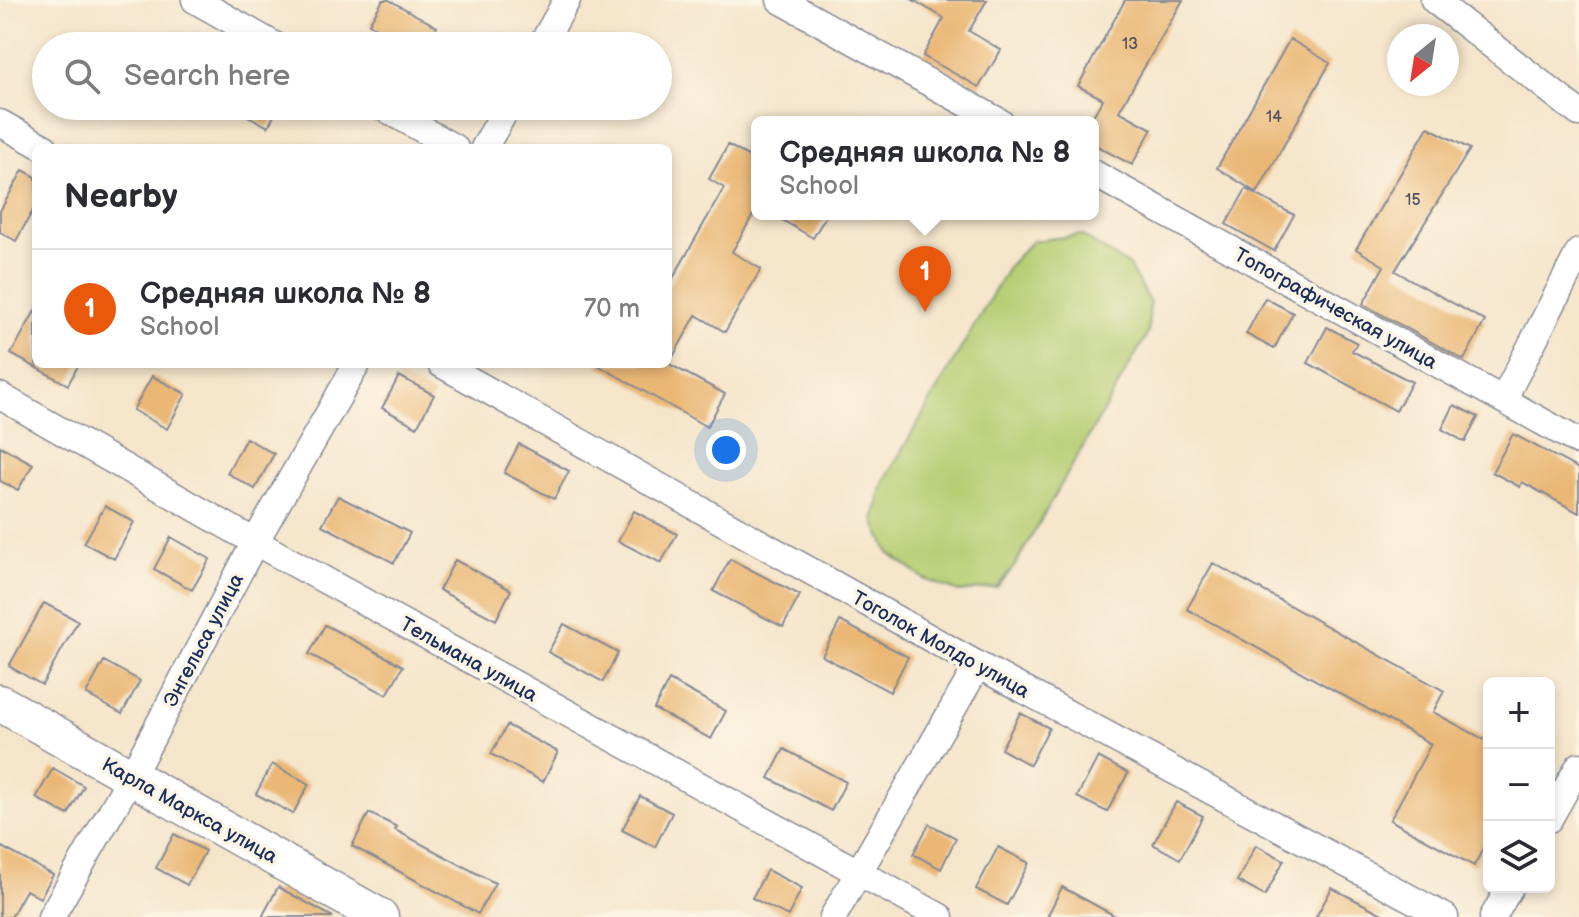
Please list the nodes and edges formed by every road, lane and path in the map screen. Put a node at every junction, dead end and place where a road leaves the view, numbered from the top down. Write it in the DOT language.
graph roads {
  1 [pos="195,0"];
  2 [pos="567,0"];
  3 [pos="780,0"];
  4 [pos="1434,0"];
  5 [pos="251,32"];
  6 [pos="549,32"];
  7 [pos="1579,113"];
  8 [pos="989,116"];
  9 [pos="406,120"];
  10 [pos="500,120"];
  11 [pos="0,123"];
  12 [pos="38,144"];
  13 [pos="448,144"];
  14 [pos="486,144"];
  15 [pos="1099,176"];
  16 [pos="1579,252"];
  17 [pos="355,368"];
  18 [pos="448,368"];
  19 [pos="0,396"];
  20 [pos="1503,400"];
  21 [pos="1579,442"];
  22 [pos="255,542"];
  23 [pos="978,665"];
  24 [pos="0,703"];
  25 [pos="1579,766"];
  26 [pos="131,777"];
  27 [pos="1555,808"];
  28 [pos="857,873"];
  29 [pos="1507,893"];
  30 [pos="1396,906"];
  31 [pos="51,917"];
  32 [pos="380,917"];
  33 [pos="833,917"];
  34 [pos="940,917"];
  35 [pos="1445,917"];
  36 [pos="1493,917"];
  1 -- 5 [label="street"];
  2 -- 6 [label="street"];
  3 -- 8 [label="street"];
  4 -- 7 [label="street"];
  9 -- 13 [label="street"];
  10 -- 14 [label="street"];
  11 -- 12 [label="street"];
  15 -- 20 [label="street, Топографическая улица"];
  16 -- 20 [label="street"];
  17 -- 22 [label="street, Энгельса улица"];
  18 -- 23 [label="street, Тоголок Молдо улица"];
  19 -- 22 [label="street, Тельмана улица"];
  20 -- 21 [label="street, Топографическая улица"];
  22 -- 26 [label="street, Энгельса улица"];
  22 -- 28 [label="street, Тельмана улица"];
  23 -- 28 [label="street"];
  23 -- 30 [label="street, Тоголок Молдо улица"];
  24 -- 26 [label="street, Карла Маркса улица"];
  25 -- 27 [label="street"];
  26 -- 31 [label="street, Энгельса улица"];
  26 -- 32 [label="street, Карла Маркса улица"];
  28 -- 33 [label="street"];
  28 -- 34 [label="street, Тельмана улица"];
  29 -- 36 [label="street"];
  30 -- 35 [label="street, Тоголок Молдо улица"];
}
